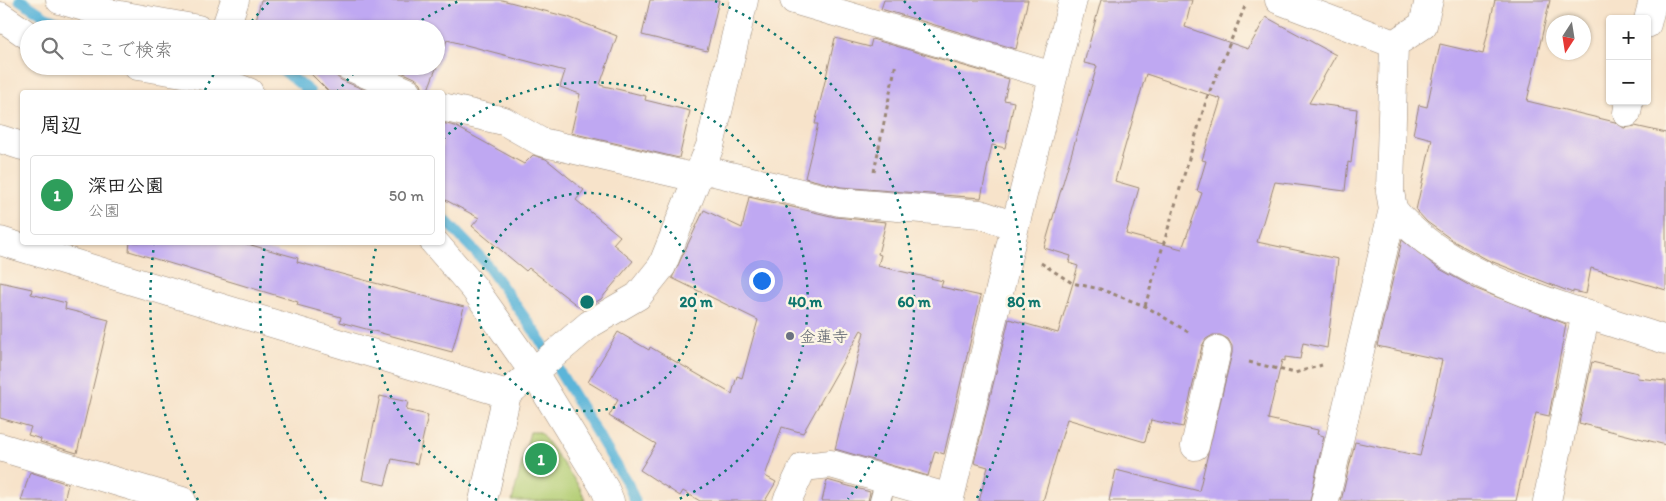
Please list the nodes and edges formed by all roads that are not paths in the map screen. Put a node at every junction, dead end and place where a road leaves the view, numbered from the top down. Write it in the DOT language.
graph roads {
  1 [pos="60,0"];
  2 [pos="235,0"];
  3 [pos="744,0"];
  4 [pos="794,0"];
  5 [pos="1073,0"];
  6 [pos="1280,0"];
  7 [pos="1429,0"];
  8 [pos="1653,0"];
  9 [pos="1649,15"];
  10 [pos="0,16"];
  11 [pos="148,20"];
  12 [pos="228,20"];
  13 [pos="20,30"];
  14 [pos="1394,44"];
  15 [pos="217,75"];
  16 [pos="369,75"];
  17 [pos="1053,76"];
  18 [pos="245,90"];
  19 [pos="403,90"];
  20 [pos="445,108"];
  21 [pos="0,139"];
  22 [pos="20,145"];
  23 [pos="699,174"];
  24 [pos="1393,209"];
  25 [pos="1013,235"];
  26 [pos="0,241"];
  27 [pos="437,245"];
  28 [pos="1586,313"];
  29 [pos="1666,340"];
  30 [pos="1217,350"];
  31 [pos="547,362"];
  32 [pos="507,394"];
  33 [pos="1195,446"];
  34 [pos="0,447"];
  35 [pos="883,491"];
  36 [pos="954,500"];
  37 [pos="182,501"];
  38 [pos="483,501"];
  39 [pos="610,501"];
  40 [pos="787,501"];
  41 [pos="1325,501"];
  42 [pos="1547,501"];
  1 -- 11 [label="street"];
  2 -- 12 [label="street"];
  3 -- 23 [label="street"];
  4 -- 17 [label="street"];
  5 -- 17 [label="street"];
  6 -- 14 [label="street"];
  7 -- 14 [label="street"];
  8 -- 9 [label="street"];
  10 -- 13 [label="street"];
  14 -- 24 [label="street"];
  15 -- 18 [label="street"];
  16 -- 19 [label="street"];
  17 -- 25 [label="street"];
  20 -- 23 [label="street"];
  21 -- 22 [label="street"];
  23 -- 25 [label="street"];
  23 -- 31 [label="street"];
  24 -- 28 [label="street"];
  24 -- 41 [label="street"];
  25 -- 36 [label="street"];
  26 -- 32 [label="street"];
  27 -- 31 [label="street"];
  28 -- 29 [label="street"];
  28 -- 42 [label="street"];
  30 -- 33 [label="street"];
  31 -- 32 [label="street"];
  31 -- 39 [label="street"];
  32 -- 38 [label="street"];
  34 -- 37 [label="street"];
  35 -- 36 [label="street"];
  35 -- 40 [label="street"];
}
